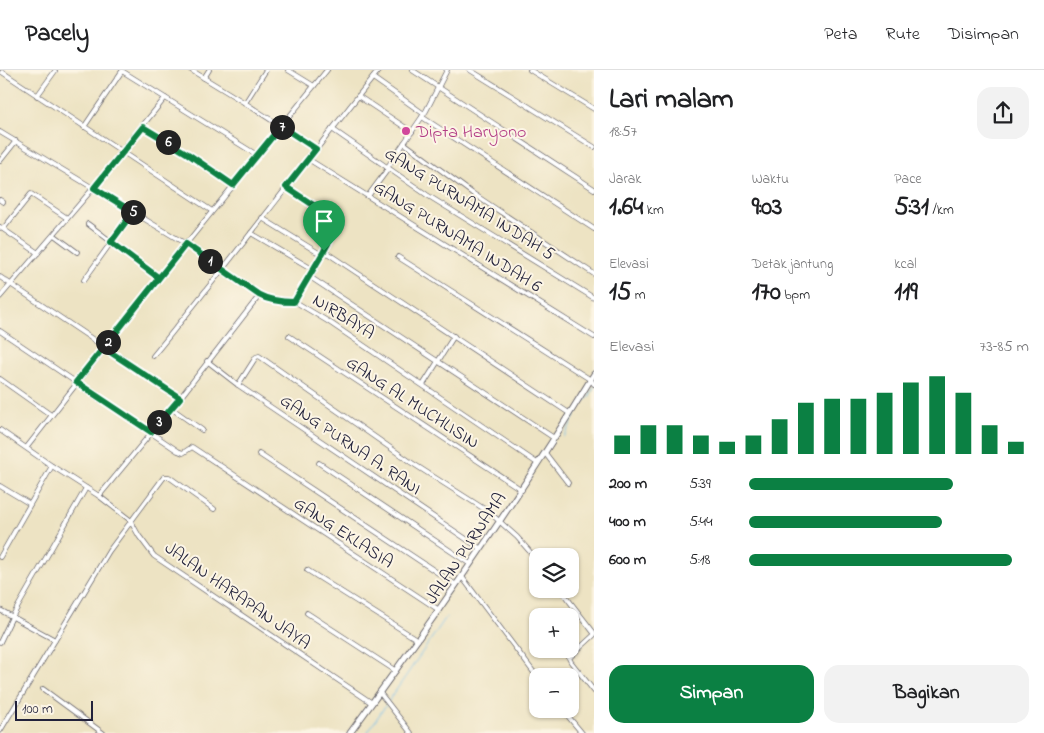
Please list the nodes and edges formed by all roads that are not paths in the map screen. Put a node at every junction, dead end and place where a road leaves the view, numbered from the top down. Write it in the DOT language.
graph roads {
  1 [pos="121,70"];
  2 [pos="191,70"];
  3 [pos="209,70"];
  4 [pos="266,70"];
  5 [pos="288,70"];
  6 [pos="327,70"];
  7 [pos="379,70"];
  8 [pos="412,70"];
  9 [pos="447,70"];
  10 [pos="470,70"];
  11 [pos="530,70"];
  12 [pos="55,71"];
  13 [pos="2,73"];
  14 [pos="204,78"];
  15 [pos="373,78"];
  16 [pos="314,86"];
  17 [pos="438,88"];
  18 [pos="36,96"];
  19 [pos="358,96"];
  20 [pos="165,98"];
  21 [pos="245,103"];
  22 [pos="594,108"];
  23 [pos="423,116"];
  24 [pos="281,126"];
  25 [pos="84,127"];
  26 [pos="143,127"];
  27 [pos="332,129"];
  28 [pos="0,132"];
  29 [pos="412,132"];
  30 [pos="16,141"];
  31 [pos="404,143"];
  32 [pos="594,148"];
  33 [pos="316,149"];
  34 [pos="122,151"];
  35 [pos="257,155"];
  36 [pos="308,159"];
  37 [pos="0,161"];
  38 [pos="387,168"];
  39 [pos="233,185"];
  40 [pos="286,187"];
  41 [pos="94,188"];
  42 [pos="594,188"];
  43 [pos="368,196"];
  44 [pos="212,211"];
  45 [pos="133,212"];
  46 [pos="67,218"];
  47 [pos="262,218"];
  48 [pos="88,224"];
  49 [pos="2,228"];
  50 [pos="594,229"];
  51 [pos="251,233"];
  52 [pos="54,235"];
  53 [pos="111,242"];
  54 [pos="186,244"];
  55 [pos="76,252"];
  56 [pos="38,253"];
  57 [pos="323,253"];
  58 [pos="398,257"];
  59 [pos="223,270"];
  60 [pos="314,270"];
  61 [pos="594,274"];
  62 [pos="0,277"];
  63 [pos="310,277"];
  64 [pos="159,278"];
  65 [pos="84,280"];
  66 [pos="10,284"];
  67 [pos="0,297"];
  68 [pos="257,298"];
  69 [pos="594,298"];
  70 [pos="294,302"];
  71 [pos="0,331"];
  72 [pos="289,336"];
  73 [pos="454,336"];
  74 [pos="594,337"];
  75 [pos="104,348"];
  76 [pos="153,356"];
  77 [pos="207,361"];
  78 [pos="438,362"];
  79 [pos="0,379"];
  80 [pos="593,380"];
  81 [pos="76,382"];
  82 [pos="238,384"];
  83 [pos="423,385"];
  84 [pos="180,398"];
  85 [pos="171,408"];
  86 [pos="570,413"];
  87 [pos="51,415"];
  88 [pos="0,430"];
  89 [pos="202,430"];
  90 [pos="151,432"];
  91 [pos="554,438"];
  92 [pos="27,447"];
  93 [pos="544,453"];
  94 [pos="259,454"];
  95 [pos="319,463"];
  96 [pos="537,463"];
  97 [pos="52,466"];
  98 [pos="568,484"];
  99 [pos="0,486"];
  100 [pos="86,488"];
  101 [pos="522,490"];
  102 [pos="99,496"];
  103 [pos="30,504"];
  104 [pos="214,509"];
  105 [pos="130,520"];
  106 [pos="500,521"];
  107 [pos="480,549"];
  108 [pos="529,551"];
  109 [pos="0,557"];
  110 [pos="470,564"];
  111 [pos="307,570"];
  112 [pos="462,577"];
  113 [pos="456,586"];
  114 [pos="567,598"];
  115 [pos="0,610"];
  116 [pos="439,610"];
  117 [pos="307,613"];
  118 [pos="12,617"];
  119 [pos="594,634"];
  120 [pos="55,640"];
  121 [pos="418,640"];
  122 [pos="0,642"];
  123 [pos="530,668"];
  124 [pos="396,671"];
  125 [pos="42,689"];
  126 [pos="594,691"];
  127 [pos="380,694"];
  128 [pos="372,703"];
  129 [pos="570,718"];
  130 [pos="0,731"];
  131 [pos="103,733"];
  132 [pos="350,733"];
  133 [pos="411,733"];
  134 [pos="582,733"];
  1 -- 20 [label="street"];
  1 -- 25 [label="street"];
  2 -- 14 [label="street"];
  3 -- 14 [label="street"];
  4 -- 21 [label="street"];
  5 -- 16 [label="street"];
  6 -- 16 [label="street"];
  7 -- 15 [label="street"];
  8 -- 17 [label="street"];
  9 -- 17 [label="street"];
  10 -- 32 [label="street"];
  11 -- 22 [label="street"];
  12 -- 18 [label="street"];
  13 -- 18 [label="street"];
  14 -- 21 [label="street"];
  15 -- 19 [label="street"];
  15 -- 23 [label="street"];
  16 -- 24 [label="street"];
  17 -- 23 [label="street"];
  17 -- 42 [label="street"];
  18 -- 25 [label="street"];
  19 -- 27 [label="street"];
  19 -- 29 [label="street"];
  20 -- 26 [label="street"];
  20 -- 35 [label="street"];
  21 -- 24 [label="street"];
  23 -- 29 [label="street"];
  23 -- 50 [label="street"];
  24 -- 33 [label="street"];
  24 -- 35 [label="street"];
  25 -- 34 [label="street"];
  26 -- 34 [label="street"];
  26 -- 39 [label="street"];
  27 -- 33 [label="street"];
  27 -- 38 [label="street, GANG PURNAMA INDAH 5"];
  28 -- 30 [label="street, NIRBAYA"];
  29 -- 31 [label="street"];
  30 -- 37 [label="street"];
  30 -- 41 [label="street, NIRBAYA"];
  31 -- 38 [label="street"];
  31 -- 61 [label="street"];
  33 -- 36 [label="street"];
  34 -- 41 [label="street"];
  34 -- 44 [label="street"];
  35 -- 39 [label="street"];
  36 -- 40 [label="street"];
  36 -- 43 [label="street, GANG PURNAMA INDAH 6"];
  38 -- 43 [label="street"];
  38 -- 69 [label="street, GANG PURNAMA INDAH 5"];
  39 -- 44 [label="street"];
  40 -- 47 [label="street"];
  40 -- 57 [label="street"];
  41 -- 45 [label="street, NIRBAYA"];
  41 -- 46 [label="street"];
  43 -- 74 [label="street, GANG PURNAMA INDAH 6"];
  44 -- 54 [label="street"];
  45 -- 53 [label="street"];
  45 -- 54 [label="street, NIRBAYA"];
  46 -- 49 [label="street"];
  46 -- 52 [label="street"];
  47 -- 51 [label="street"];
  47 -- 57 [label="street"];
  48 -- 53 [label="street"];
  49 -- 56 [label="street"];
  51 -- 59 [label="street"];
  51 -- 60 [label="street"];
  52 -- 55 [label="street"];
  52 -- 56 [label="street"];
  53 -- 64 [label="street"];
  53 -- 65 [label="street"];
  54 -- 59 [label="street, NIRBAYA"];
  54 -- 64 [label="street"];
  56 -- 66 [label="street"];
  57 -- 60 [label="street"];
  57 -- 73 [label="street"];
  58 -- 80 [label="street"];
  59 -- 68 [label="street, NIRBAYA"];
  59 -- 76 [label="street"];
  60 -- 63 [label="street"];
  62 -- 66 [label="street"];
  63 -- 70 [label="street"];
  63 -- 78 [label="street"];
  64 -- 75 [label="street"];
  66 -- 67 [label="street"];
  66 -- 75 [label="street"];
  68 -- 70 [label="street, NIRBAYA"];
  68 -- 77 [label="street"];
  70 -- 83 [label="street, NIRBAYA"];
  71 -- 81 [label="street"];
  72 -- 101 [label="street, GANG AL MUCHLISIN"];
  73 -- 78 [label="street"];
  73 -- 86 [label="street"];
  75 -- 81 [label="street"];
  75 -- 84 [label="street"];
  77 -- 82 [label="street, GANG PURNA A. RANI"];
  77 -- 84 [label="street"];
  78 -- 83 [label="street"];
  78 -- 91 [label="street"];
  79 -- 87 [label="street"];
  80 -- 86 [label="street, JALAN PURNAMA"];
  81 -- 87 [label="street"];
  81 -- 90 [label="street"];
  82 -- 106 [label="street"];
  82 -- 107 [label="street, GANG PURNA A. RANI"];
  83 -- 96 [label="street, NIRBAYA"];
  84 -- 85 [label="street"];
  85 -- 89 [label="street"];
  85 -- 90 [label="street"];
  86 -- 91 [label="street, JALAN PURNAMA"];
  87 -- 92 [label="street"];
  88 -- 92 [label="street, JALAN HARAPAN JAYA"];
  90 -- 102 [label="street"];
  90 -- 116 [label="street, GANG EKLASIA"];
  91 -- 93 [label="street, JALAN PURNAMA"];
  92 -- 97 [label="street, JALAN HARAPAN JAYA"];
  93 -- 96 [label="street, JALAN PURNAMA"];
  93 -- 98 [label="street"];
  94 -- 113 [label="street"];
  95 -- 110 [label="street"];
  96 -- 101 [label="street, JALAN PURNAMA"];
  97 -- 100 [label="street, JALAN HARAPAN JAYA"];
  97 -- 103 [label="street"];
  99 -- 103 [label="street"];
  100 -- 102 [label="street, JALAN HARAPAN JAYA"];
  100 -- 118 [label="street"];
  101 -- 106 [label="street, JALAN PURNAMA"];
  102 -- 105 [label="street, JALAN HARAPAN JAYA"];
  103 -- 109 [label="street"];
  104 -- 105 [label="street"];
  105 -- 120 [label="street"];
  105 -- 128 [label="street, JALAN HARAPAN JAYA"];
  106 -- 107 [label="street, JALAN PURNAMA"];
  106 -- 108 [label="street"];
  107 -- 110 [label="street, JALAN PURNAMA"];
  110 -- 112 [label="street, JALAN PURNAMA"];
  111 -- 121 [label="street"];
  112 -- 113 [label="street, JALAN PURNAMA"];
  112 -- 123 [label="street"];
  113 -- 116 [label="street, JALAN PURNAMA"];
  114 -- 119 [label="street"];
  115 -- 118 [label="street"];
  116 -- 121 [label="street, JALAN PURNAMA"];
  117 -- 124 [label="street"];
  118 -- 120 [label="street"];
  118 -- 122 [label="street"];
  119 -- 126 [label="street"];
  120 -- 130 [label="street"];
  121 -- 124 [label="street, JALAN PURNAMA"];
  124 -- 127 [label="street, JALAN PURNAMA"];
  125 -- 131 [label="street"];
  127 -- 128 [label="street, JALAN PURNAMA"];
  127 -- 133 [label="street"];
  128 -- 132 [label="street, JALAN PURNAMA"];
  129 -- 134 [label="street"];
}
